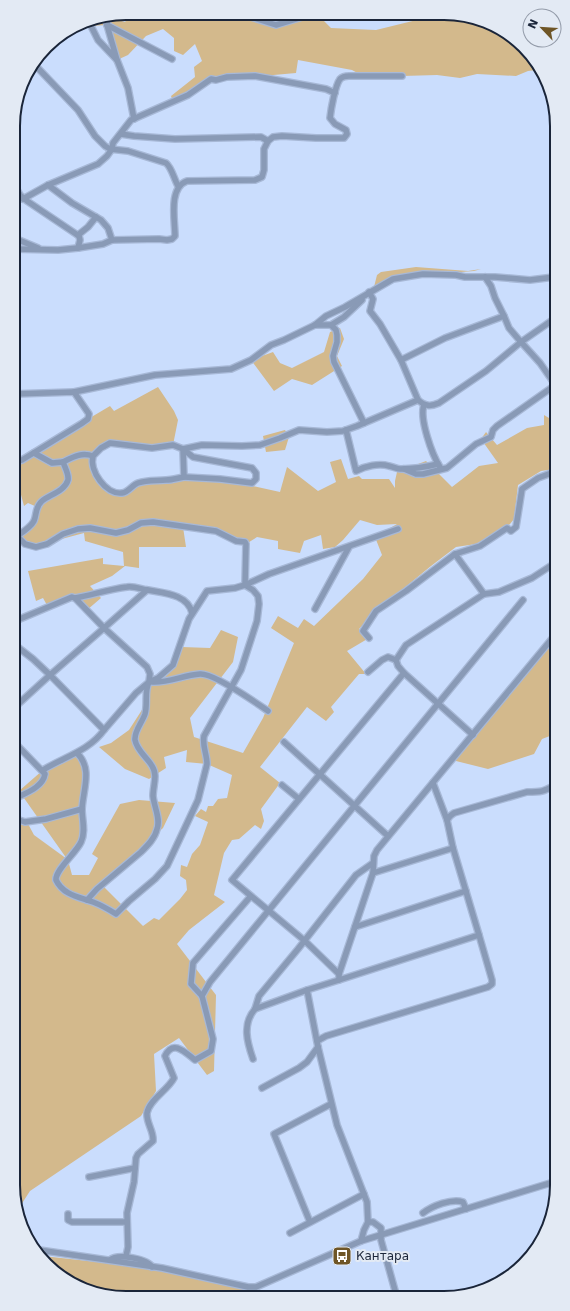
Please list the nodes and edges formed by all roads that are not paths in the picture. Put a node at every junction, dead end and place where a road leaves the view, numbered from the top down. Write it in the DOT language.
graph roads {
  1 [pos="260,20"];
  2 [pos="292,20"];
  3 [pos="107,22"];
  4 [pos="107,25"];
  5 [pos="91,26"];
  6 [pos="172,59"];
  7 [pos="117,60"];
  8 [pos="38,68"];
  9 [pos="402,76"];
  10 [pos="335,93"];
  11 [pos="134,119"];
  12 [pos="121,134"];
  13 [pos="268,141"];
  14 [pos="112,149"];
  15 [pos="48,185"];
  16 [pos="178,186"];
  17 [pos="20,194"];
  18 [pos="23,199"];
  19 [pos="96,217"];
  20 [pos="78,235"];
  21 [pos="112,240"];
  22 [pos="20,241"];
  23 [pos="78,248"];
  24 [pos="20,249"];
  25 [pos="40,249"];
  26 [pos="485,277"];
  27 [pos="550,278"];
  28 [pos="366,294"];
  29 [pos="504,316"];
  30 [pos="550,322"];
  31 [pos="315,325"];
  32 [pos="331,325"];
  33 [pos="521,342"];
  34 [pos="401,360"];
  35 [pos="550,377"];
  36 [pos="550,389"];
  37 [pos="74,392"];
  38 [pos="20,394"];
  39 [pos="418,400"];
  40 [pos="424,405"];
  41 [pos="364,423"];
  42 [pos="346,430"];
  43 [pos="183,449"];
  44 [pos="34,453"];
  45 [pos="93,456"];
  46 [pos="20,460"];
  47 [pos="63,462"];
  48 [pos="438,464"];
  49 [pos="447,468"];
  50 [pos="404,469"];
  51 [pos="550,474"];
  52 [pos="184,477"];
  53 [pos="398,529"];
  54 [pos="20,533"];
  55 [pos="20,540"];
  56 [pos="349,547"];
  57 [pos="455,554"];
  58 [pos="550,566"];
  59 [pos="245,585"];
  60 [pos="147,590"];
  61 [pos="484,594"];
  62 [pos="75,598"];
  63 [pos="523,600"];
  64 [pos="315,609"];
  65 [pos="192,613"];
  66 [pos="20,619"];
  67 [pos="104,628"];
  68 [pos="369,638"];
  69 [pos="550,641"];
  70 [pos="547,644"];
  71 [pos="20,649"];
  72 [pos="396,660"];
  73 [pos="368,672"];
  74 [pos="404,673"];
  75 [pos="50,675"];
  76 [pos="149,682"];
  77 [pos="232,687"];
  78 [pos="20,702"];
  79 [pos="439,703"];
  80 [pos="268,710"];
  81 [pos="104,730"];
  82 [pos="472,735"];
  83 [pos="284,742"];
  84 [pos="20,748"];
  85 [pos="77,753"];
  86 [pos="43,770"];
  87 [pos="321,774"];
  88 [pos="433,782"];
  89 [pos="282,785"];
  90 [pos="550,788"];
  91 [pos="20,796"];
  92 [pos="299,799"];
  93 [pos="355,806"];
  94 [pos="82,809"];
  95 [pos="20,820"];
  96 [pos="447,820"];
  97 [pos="388,836"];
  98 [pos="453,848"];
  99 [pos="373,862"];
  100 [pos="373,873"];
  101 [pos="466,891"];
  102 [pos="250,896"];
  103 [pos="87,900"];
  104 [pos="268,911"];
  105 [pos="355,927"];
  106 [pos="479,935"];
  107 [pos="305,941"];
  108 [pos="339,977"];
  109 [pos="307,990"];
  110 [pos="202,996"];
  111 [pos="255,1009"];
  112 [pos="317,1040"];
  113 [pos="318,1047"];
  114 [pos="253,1059"];
  115 [pos="262,1088"];
  116 [pos="331,1104"];
  117 [pos="135,1168"];
  118 [pos="89,1177"];
  119 [pos="550,1183"];
  120 [pos="364,1194"];
  121 [pos="466,1209"];
  122 [pos="423,1213"];
  123 [pos="68,1214"];
  124 [pos="127,1222"];
  125 [pos="310,1222"];
  126 [pos="368,1222"];
  127 [pos="290,1232"];
  128 [pos="380,1236"];
  129 [pos="361,1241"];
  130 [pos="42,1251"];
  131 [pos="126,1256"];
  132 [pos="110,1261"];
  133 [pos="152,1267"];
  134 [pos="395,1291"];
  1 -- 2 [label="street"];
  3 -- 4 [label="street"];
  4 -- 6 [label="street"];
  4 -- 7 [label="street"];
  5 -- 7 [label="street"];
  7 -- 11 [label="street"];
  8 -- 14 [label="street"];
  9 -- 10 [label="street"];
  10 -- 11 [label="street"];
  10 -- 13 [label="street"];
  11 -- 12 [label="street"];
  12 -- 13 [label="street"];
  12 -- 14 [label="street"];
  13 -- 16 [label="street"];
  14 -- 15 [label="street"];
  14 -- 16 [label="street"];
  15 -- 18 [label="street"];
  15 -- 19 [label="street"];
  16 -- 21 [label="street"];
  17 -- 18 [label="street"];
  18 -- 20 [label="street"];
  19 -- 20 [label="street"];
  19 -- 21 [label="street"];
  20 -- 23 [label="street"];
  21 -- 23 [label="street"];
  22 -- 25 [label="street"];
  23 -- 25 [label="street"];
  24 -- 25 [label="street"];
  26 -- 27 [label="street"];
  26 -- 28 [label="street"];
  26 -- 29 [label="street"];
  28 -- 31 [label="street"];
  28 -- 32 [label="street"];
  28 -- 34 [label="street"];
  29 -- 33 [label="street"];
  29 -- 34 [label="street"];
  30 -- 33 [label="street"];
  31 -- 32 [label="street"];
  31 -- 37 [label="street"];
  32 -- 41 [label="street"];
  33 -- 35 [label="street"];
  33 -- 40 [label="street"];
  34 -- 39 [label="street"];
  36 -- 49 [label="street"];
  37 -- 38 [label="street"];
  37 -- 44 [label="street"];
  39 -- 40 [label="street"];
  39 -- 41 [label="street"];
  40 -- 48 [label="street"];
  41 -- 42 [label="street"];
  42 -- 43 [label="street"];
  42 -- 50 [label="street"];
  43 -- 45 [label="street"];
  43 -- 52 [label="street"];
  43 -- 52 [label="street"];
  44 -- 46 [label="street"];
  44 -- 47 [label="street"];
  45 -- 47 [label="street"];
  45 -- 52 [label="street"];
  47 -- 54 [label="street"];
  48 -- 49 [label="street"];
  48 -- 50 [label="street"];
  49 -- 50 [label="street"];
  51 -- 57 [label="street"];
  53 -- 56 [label="street"];
  55 -- 59 [label="street"];
  56 -- 59 [label="street"];
  56 -- 64 [label="street"];
  57 -- 61 [label="street"];
  57 -- 68 [label="street"];
  58 -- 61 [label="street"];
  59 -- 65 [label="street"];
  59 -- 77 [label="street"];
  60 -- 62 [label="street"];
  60 -- 65 [label="street"];
  60 -- 67 [label="street"];
  61 -- 72 [label="street"];
  62 -- 66 [label="street"];
  62 -- 67 [label="street"];
  63 -- 79 [label="street"];
  65 -- 76 [label="street"];
  67 -- 75 [label="street"];
  67 -- 76 [label="street"];
  69 -- 70 [label="street"];
  70 -- 82 [label="street"];
  71 -- 75 [label="street"];
  72 -- 73 [label="street"];
  72 -- 74 [label="street"];
  74 -- 79 [label="street"];
  74 -- 87 [label="street"];
  75 -- 78 [label="street"];
  75 -- 81 [label="street"];
  76 -- 77 [label="street"];
  76 -- 81 [label="street"];
  76 -- 103 [label="street"];
  77 -- 80 [label="street"];
  77 -- 103 [label="street"];
  79 -- 82 [label="street"];
  79 -- 93 [label="street"];
  81 -- 85 [label="street"];
  82 -- 88 [label="street"];
  83 -- 87 [label="street"];
  84 -- 86 [label="street"];
  85 -- 86 [label="street"];
  85 -- 94 [label="street"];
  86 -- 91 [label="street"];
  87 -- 92 [label="street"];
  87 -- 93 [label="street"];
  88 -- 96 [label="street"];
  88 -- 97 [label="street"];
  89 -- 92 [label="street"];
  90 -- 96 [label="street"];
  92 -- 102 [label="street"];
  93 -- 97 [label="street"];
  93 -- 104 [label="street"];
  94 -- 95 [label="street"];
  94 -- 103 [label="street"];
  96 -- 98 [label="street"];
  97 -- 99 [label="street"];
  98 -- 100 [label="street"];
  98 -- 101 [label="street"];
  99 -- 100 [label="street"];
  99 -- 107 [label="street"];
  100 -- 105 [label="street"];
  101 -- 105 [label="street"];
  101 -- 106 [label="street"];
  102 -- 104 [label="street"];
  102 -- 110 [label="street"];
  104 -- 107 [label="street"];
  104 -- 110 [label="street"];
  105 -- 108 [label="street"];
  106 -- 108 [label="street"];
  106 -- 112 [label="street"];
  107 -- 108 [label="street"];
  107 -- 111 [label="street"];
  108 -- 109 [label="street"];
  109 -- 111 [label="street"];
  109 -- 112 [label="street"];
  110 -- 117 [label="street"];
  111 -- 114 [label="street"];
  112 -- 113 [label="street"];
  113 -- 115 [label="street"];
  113 -- 116 [label="street"];
  116 -- 120 [label="street"];
  116 -- 125 [label="street"];
  117 -- 118 [label="street"];
  117 -- 124 [label="street"];
  119 -- 121 [label="street"];
  120 -- 125 [label="street"];
  120 -- 126 [label="street"];
  121 -- 122 [label="street"];
  121 -- 128 [label="street"];
  123 -- 124 [label="street"];
  124 -- 131 [label="street"];
  125 -- 127 [label="street"];
  126 -- 128 [label="street"];
  126 -- 129 [label="street"];
  128 -- 129 [label="street"];
  128 -- 134 [label="street"];
  129 -- 133 [label="street"];
  130 -- 132 [label="street"];
  131 -- 132 [label="street"];
  131 -- 133 [label="street"];
  132 -- 133 [label="street"];
}
